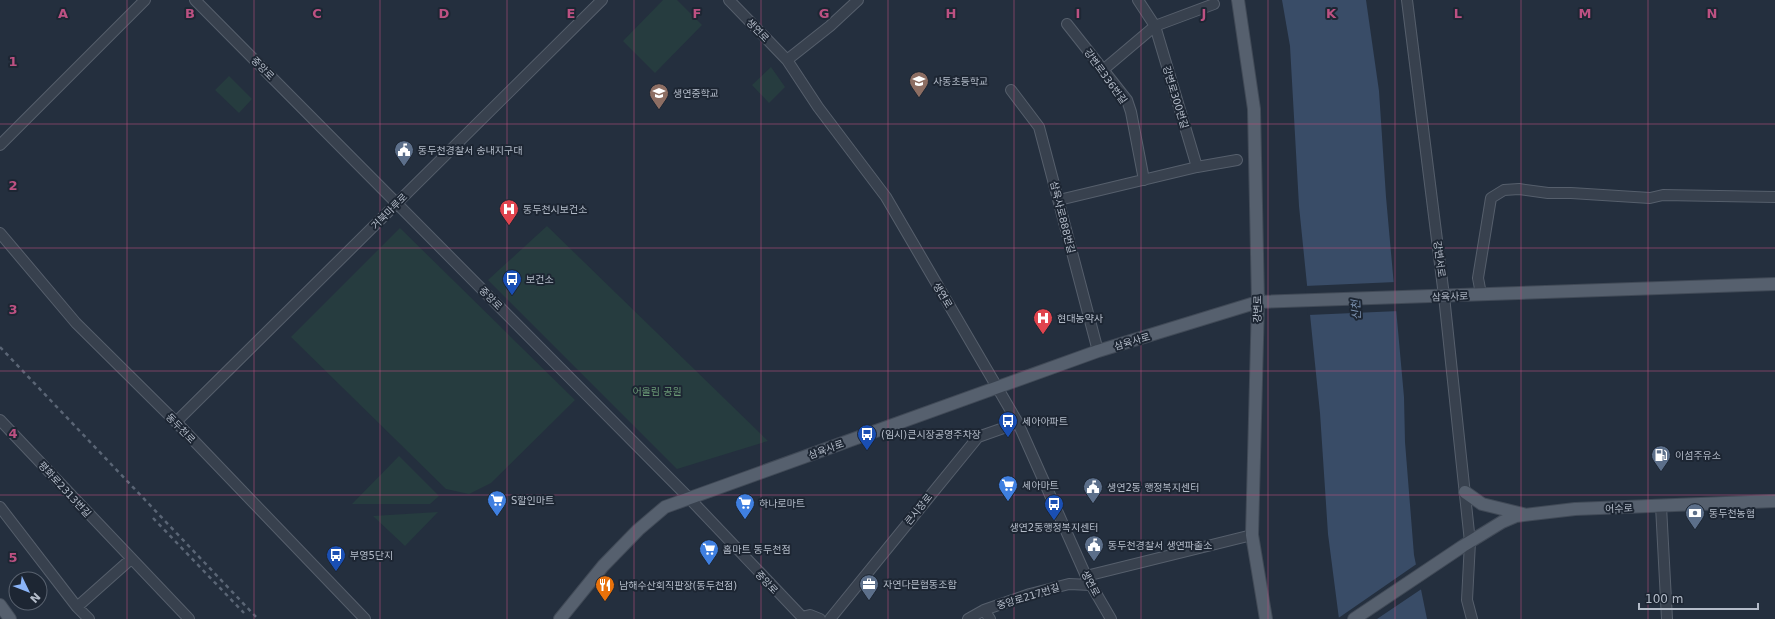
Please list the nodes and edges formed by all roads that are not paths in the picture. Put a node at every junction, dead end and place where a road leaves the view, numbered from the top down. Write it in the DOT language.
graph roads {
  1 [pos="145,0"];
  2 [pos="195,0"];
  3 [pos="602,0"];
  4 [pos="729,0"];
  5 [pos="858,0"];
  6 [pos="1138,0"];
  7 [pos="1238,0"];
  8 [pos="1406,0"];
  9 [pos="1214,4"];
  10 [pos="1067,24"];
  11 [pos="1155,26"];
  12 [pos="787,60"];
  13 [pos="1103,70"];
  14 [pos="1011,90"];
  15 [pos="0,145"];
  16 [pos="1237,160"];
  17 [pos="1197,167"];
  18 [pos="1144,180"];
  19 [pos="1775,198"];
  20 [pos="1059,200"];
  21 [pos="397,203"];
  22 [pos="0,233"];
  23 [pos="1775,284"];
  24 [pos="1481,294"];
  25 [pos="1444,296"];
  26 [pos="1258,302"];
  27 [pos="1098,351"];
  28 [pos="998,387"];
  29 [pos="0,420"];
  30 [pos="176,422"];
  31 [pos="1018,424"];
  32 [pos="1465,492"];
  33 [pos="689,498"];
  34 [pos="1775,500"];
  35 [pos="1661,506"];
  36 [pos="0,507"];
  37 [pos="1527,515"];
  38 [pos="1252,535"];
  39 [pos="1470,542"];
  40 [pos="131,559"];
  41 [pos="1086,576"];
  42 [pos="1092,585"];
  43 [pos="0,605"];
  44 [pos="77,607"];
  45 [pos="987,614"];
  46 [pos="800,618"];
  47 [pos="830,618"];
  48 [pos="10,619"];
  49 [pos="90,619"];
  50 [pos="189,619"];
  51 [pos="365,619"];
  52 [pos="560,619"];
  53 [pos="820,619"];
  54 [pos="968,619"];
  55 [pos="1111,619"];
  56 [pos="1266,619"];
  57 [pos="1354,619"];
  58 [pos="1472,619"];
  59 [pos="1667,619"];
  1 -- 15 [label="street"];
  2 -- 21 [label="street, 중앙로"];
  3 -- 21 [label="street, 거북마루로"];
  4 -- 12 [label="street, 생연로"];
  5 -- 12 [label="street"];
  6 -- 11 [label="street, 강변로300번길"];
  7 -- 26 [label="main road, 강변로"];
  8 -- 25 [label="street, 강변서로"];
  9 -- 11 [label="street"];
  10 -- 13 [label="street, 강변로336번길"];
  11 -- 13 [label="street"];
  11 -- 17 [label="street, 강변로300번길"];
  12 -- 28 [label="street, 생연로"];
  13 -- 18 [label="street, 강변로336번길"];
  14 -- 20 [label="street, 삼육사로888번길"];
  16 -- 17 [label="street"];
  17 -- 18 [label="street"];
  18 -- 20 [label="street"];
  19 -- 24 [label="street"];
  20 -- 27 [label="street, 삼육사로888번길"];
  21 -- 30 [label="street, 거북마루로"];
  21 -- 33 [label="street, 중앙로"];
  22 -- 30 [label="street, 동두천로"];
  23 -- 24 [label="main road, 삼육사로"];
  24 -- 25 [label="main road, 삼육사로"];
  25 -- 26 [label="main road, 삼육사로"];
  25 -- 32 [label="street, 강변서로"];
  26 -- 27 [label="main road, 삼육사로"];
  26 -- 38 [label="main road, 강변로"];
  27 -- 28 [label="main road, 삼육사로"];
  28 -- 31 [label="street, 생연로"];
  28 -- 33 [label="main road, 삼육사로"];
  29 -- 40 [label="street, 평화로2313번길"];
  30 -- 51 [label="street, 동두천로"];
  31 -- 41 [label="street, 생연로"];
  31 -- 47 [label="street, 큰시장로"];
  32 -- 37 [label="main road"];
  32 -- 39 [label="street, 강변서로"];
  33 -- 46 [label="street, 중앙로"];
  33 -- 52 [label="main road, 삼육사로"];
  34 -- 35 [label="main road, 어수로"];
  35 -- 37 [label="main road, 어수로"];
  35 -- 59 [label="street"];
  36 -- 44 [label="street"];
  37 -- 39 [label="main road, 어수로"];
  38 -- 41 [label="street"];
  38 -- 56 [label="main road, 강변로"];
  39 -- 57 [label="main road, 어수로"];
  39 -- 58 [label="street"];
  40 -- 44 [label="street"];
  40 -- 50 [label="street, 평화로2313번길"];
  41 -- 42 [label="street, 생연로"];
  42 -- 45 [label="street, 중앙로217번길"];
  42 -- 55 [label="street, 생연로"];
  43 -- 48 [label="main road"];
  44 -- 49 [label="street"];
  45 -- 54 [label="street, 중앙로217번길"];
  46 -- 53 [label="street"];
}
